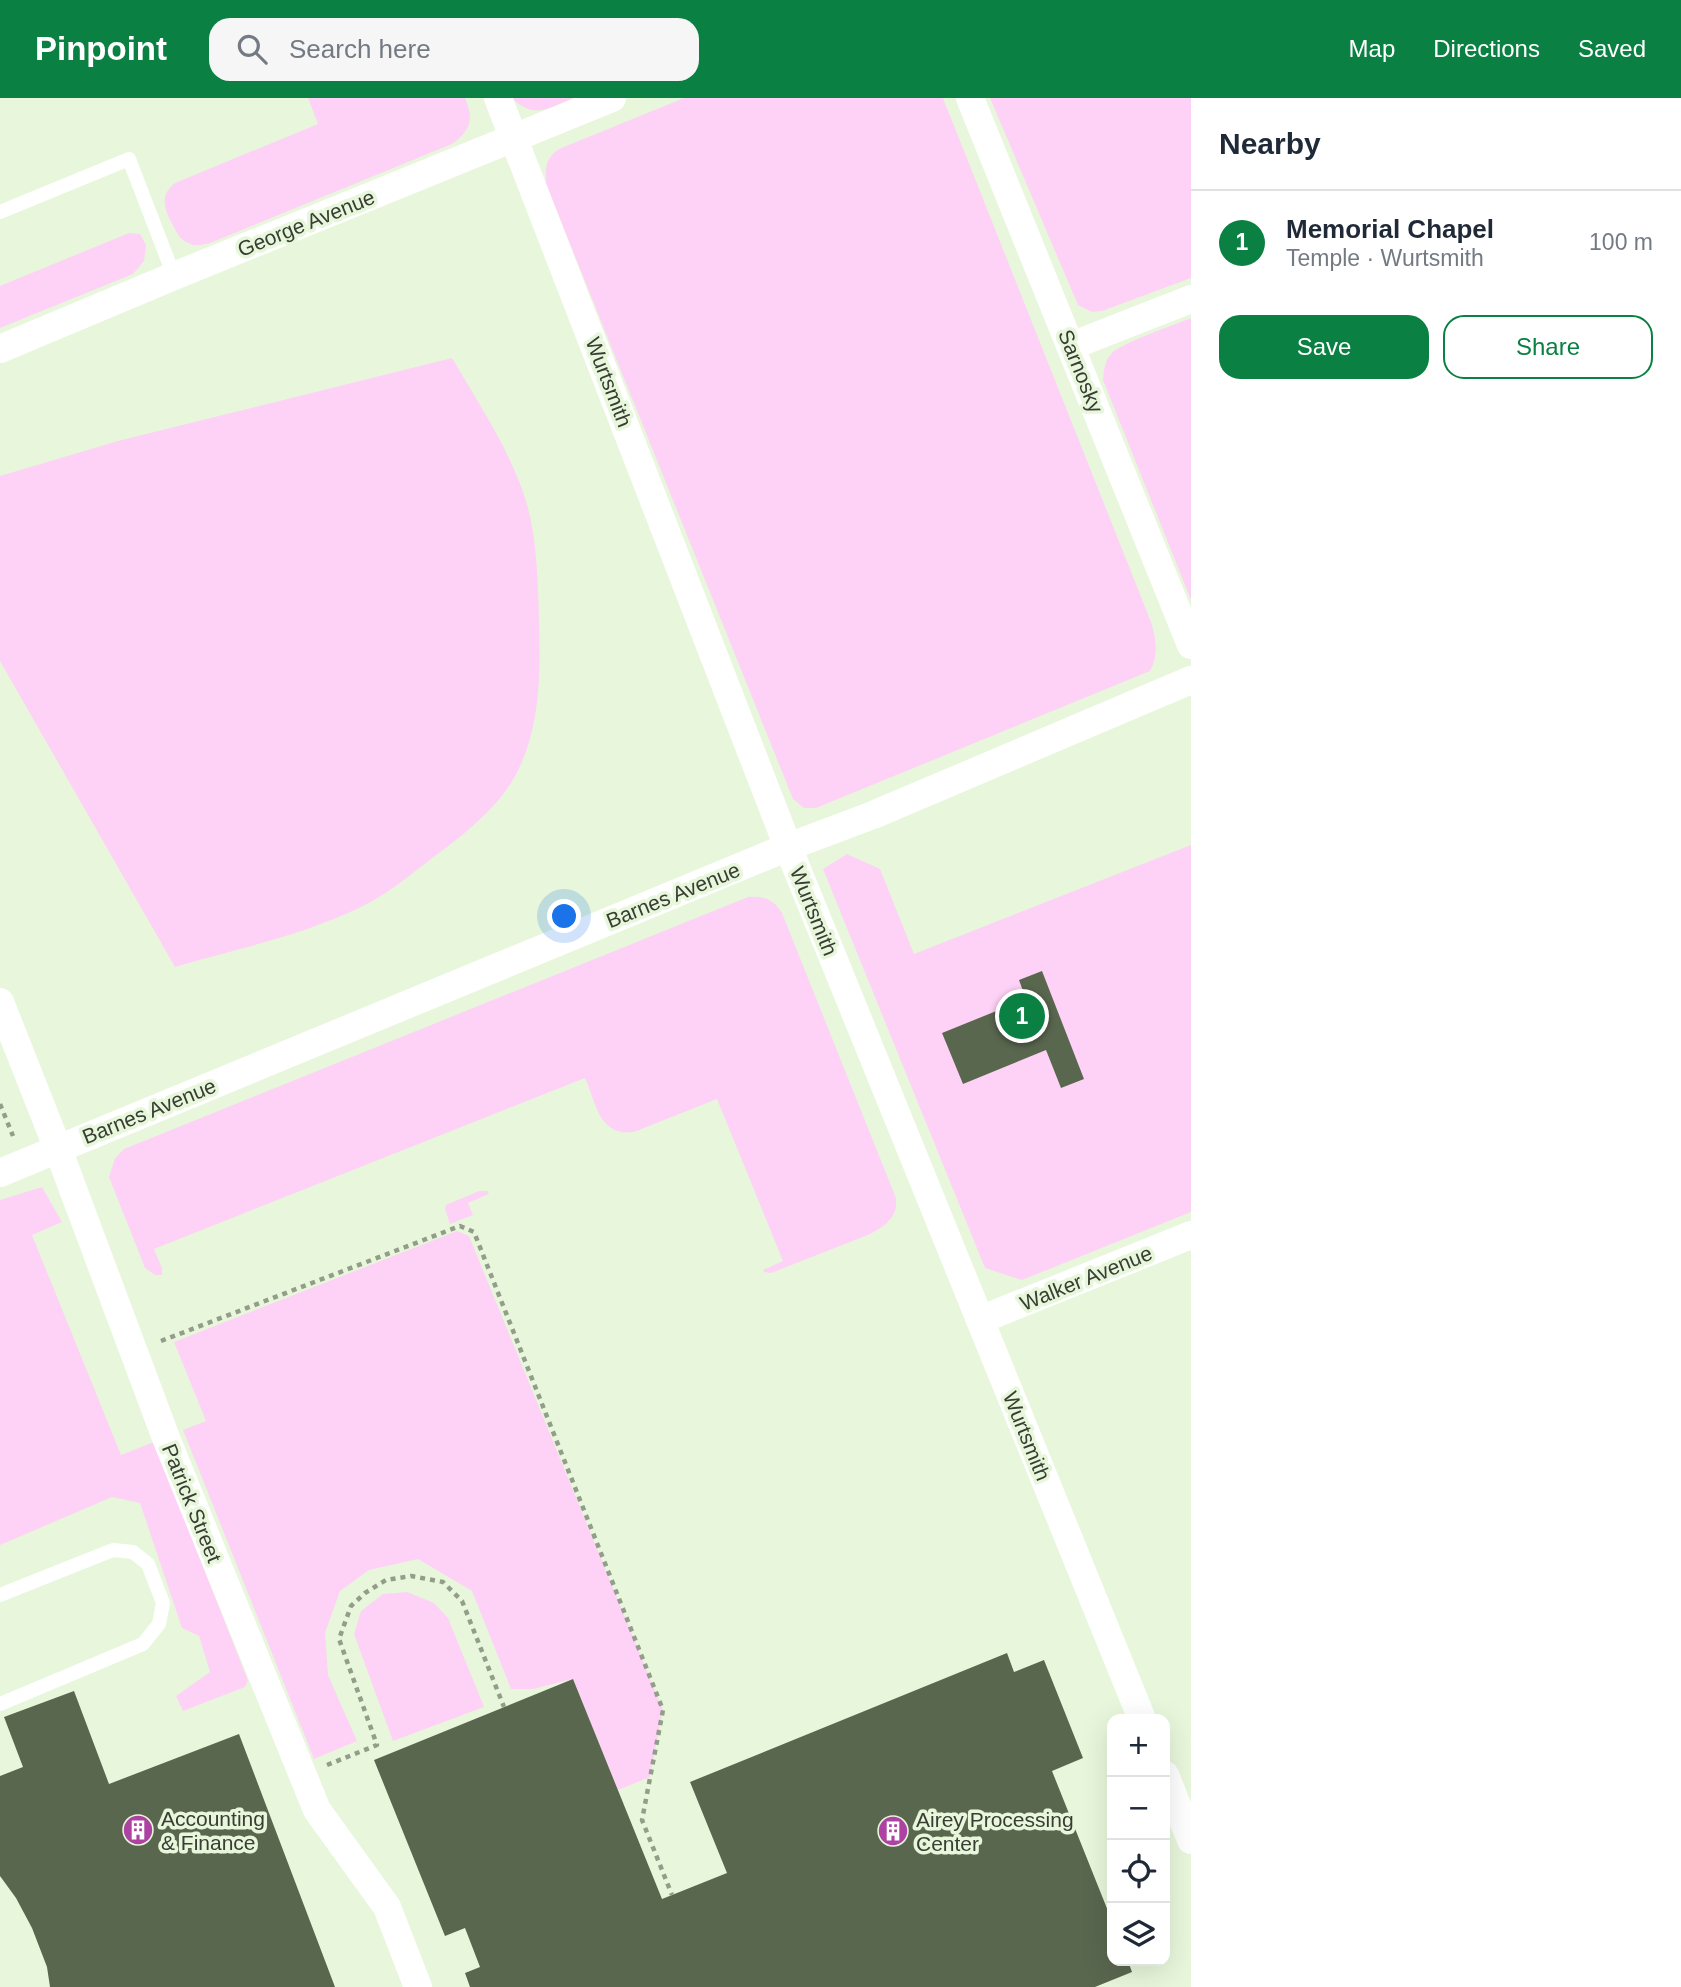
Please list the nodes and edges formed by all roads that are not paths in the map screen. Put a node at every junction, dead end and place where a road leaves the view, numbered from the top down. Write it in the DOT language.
graph roads {
  1 [pos="498,98"];
  2 [pos="612,98"];
  3 [pos="970,98"];
  4 [pos="515,139"];
  5 [pos="0,212"];
  6 [pos="174,276"];
  7 [pos="1191,299"];
  8 [pos="1071,346"];
  9 [pos="0,349"];
  10 [pos="1191,645"];
  11 [pos="1191,680"];
  12 [pos="788,847"];
  13 [pos="0,1002"];
  14 [pos="58,1149"];
  15 [pos="0,1172"];
  16 [pos="1191,1235"];
  17 [pos="980,1320"];
  18 [pos="0,1595"];
  19 [pos="0,1704"];
  20 [pos="1140,1714"];
  21 [pos="1166,1777"];
  22 [pos="1191,1840"];
  23 [pos="418,1987"];
  1 -- 4 [label="street, Wurtsmith"];
  2 -- 4 [label="street, George Avenue"];
  3 -- 8 [label="street, Sarnosky"];
  4 -- 6 [label="street, George Avenue"];
  4 -- 12 [label="street, Wurtsmith"];
  5 -- 6 [label="lane"];
  6 -- 9 [label="street, George Avenue"];
  7 -- 8 [label="street"];
  8 -- 10 [label="street, Sarnosky"];
  11 -- 12 [label="street, Barnes Avenue"];
  12 -- 14 [label="street, Barnes Avenue"];
  12 -- 17 [label="street, Wurtsmith"];
  13 -- 14 [label="street, Patrick Street"];
  14 -- 15 [label="street, Barnes Avenue"];
  14 -- 23 [label="street, Patrick Street"];
  16 -- 17 [label="street, Walker Avenue"];
  17 -- 20 [label="street, Wurtsmith"];
  18 -- 19 [label="lane"];
  21 -- 22 [label="street"];
}
